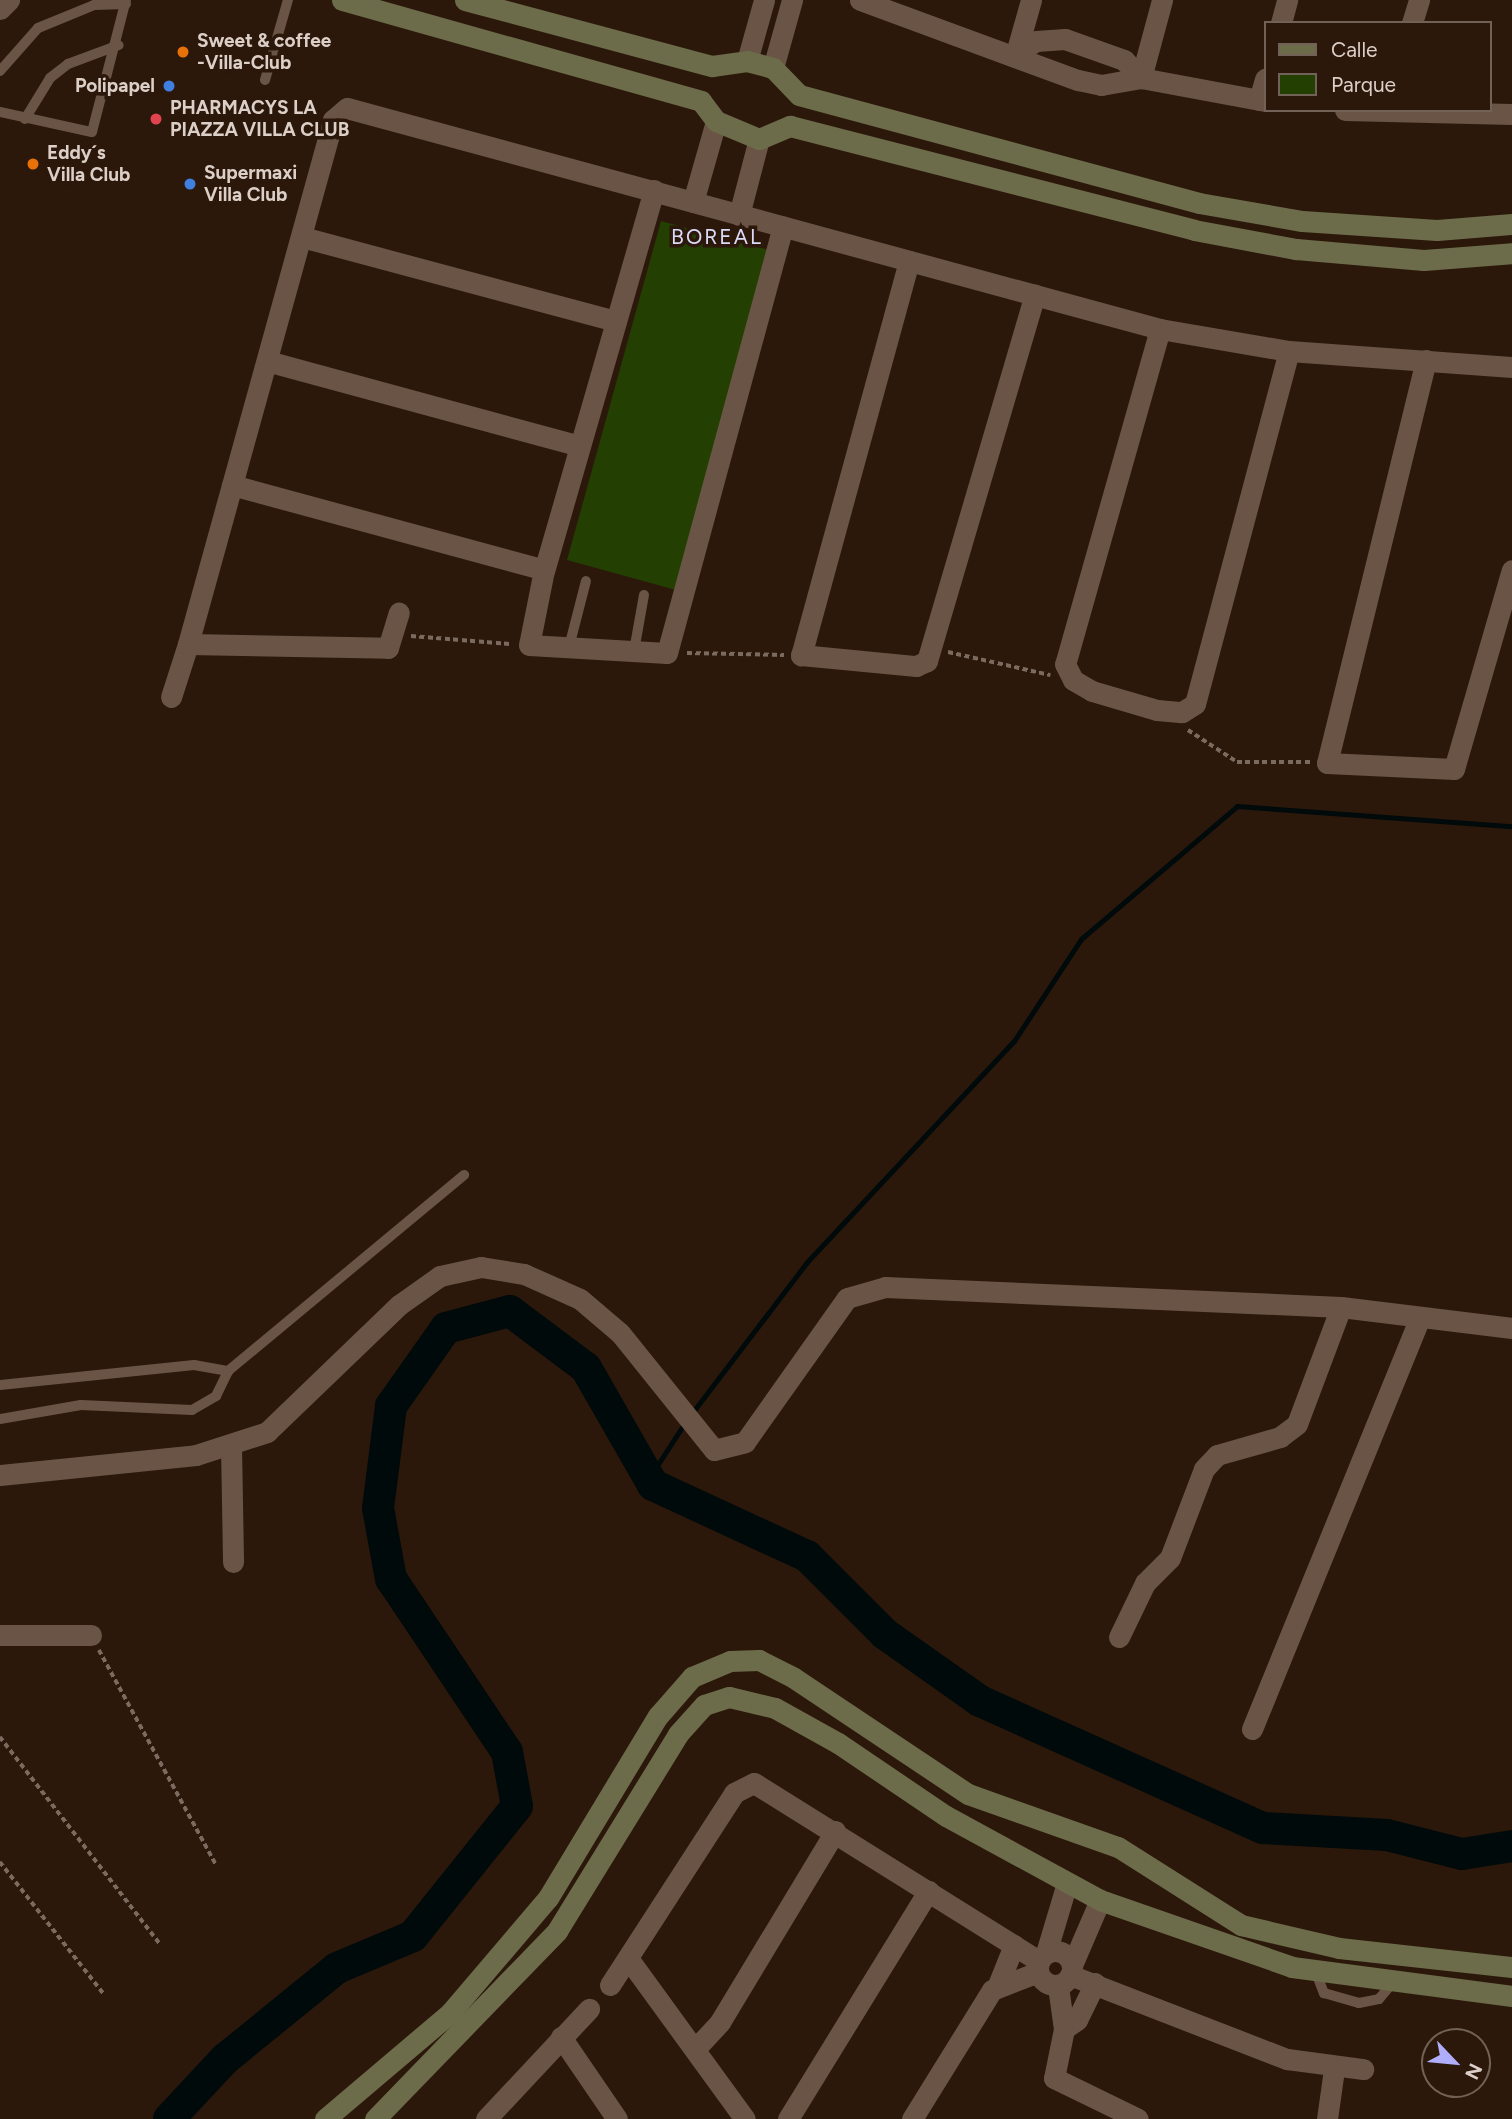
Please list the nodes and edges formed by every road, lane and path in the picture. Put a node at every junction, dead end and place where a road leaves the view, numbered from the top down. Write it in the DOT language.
graph roads {
  1 [pos="9,0"];
  2 [pos="288,0"];
  3 [pos="342,0"];
  4 [pos="465,0"];
  5 [pos="764,0"];
  6 [pos="792,0"];
  7 [pos="860,0"];
  8 [pos="1031,0"];
  9 [pos="1162,0"];
  10 [pos="1287,0"];
  11 [pos="1419,0"];
  12 [pos="126,2"];
  13 [pos="903,5"];
  14 [pos="0,9"];
  15 [pos="1282,21"];
  16 [pos="1413,21"];
  17 [pos="119,45"];
  18 [pos="1016,53"];
  19 [pos="747,61"];
  20 [pos="712,66"];
  21 [pos="773,68"];
  22 [pos="0,71"];
  23 [pos="1141,78"];
  24 [pos="265,79"];
  25 [pos="799,96"];
  26 [pos="701,100"];
  27 [pos="1262,101"];
  28 [pos="0,112"];
  29 [pos="1386,113"];
  30 [pos="1512,114"];
  31 [pos="25,119"];
  32 [pos="716,121"];
  33 [pos="790,126"];
  34 [pos="759,139"];
  35 [pos="654,190"];
  36 [pos="693,202"];
  37 [pos="739,215"];
  38 [pos="1512,224"];
  39 [pos="783,227"];
  40 [pos="302,237"];
  41 [pos="1512,253"];
  42 [pos="909,261"];
  43 [pos="1035,295"];
  44 [pos="616,321"];
  45 [pos="1160,329"];
  46 [pos="1289,351"];
  47 [pos="1426,360"];
  48 [pos="267,361"];
  49 [pos="1512,367"];
  50 [pos="580,446"];
  51 [pos="232,485"];
  52 [pos="1512,569"];
  53 [pos="544,570"];
  54 [pos="586,581"];
  55 [pos="644,595"];
  56 [pos="399,613"];
  57 [pos="188,644"];
  58 [pos="529,645"];
  59 [pos="569,647"];
  60 [pos="388,648"];
  61 [pos="932,649"];
  62 [pos="634,651"];
  63 [pos="667,653"];
  64 [pos="801,655"];
  65 [pos="1073,680"];
  66 [pos="171,697"];
  67 [pos="1157,710"];
  68 [pos="1327,764"];
  69 [pos="464,1175"];
  70 [pos="1341,1307"];
  71 [pos="1420,1317"];
  72 [pos="1512,1328"];
  73 [pos="228,1371"];
  74 [pos="0,1385"];
  75 [pos="0,1419"];
  76 [pos="231,1445"];
  77 [pos="0,1475"];
  78 [pos="233,1562"];
  79 [pos="0,1635"];
  80 [pos="91,1635"];
  81 [pos="1119,1637"];
  82 [pos="1252,1729"];
  83 [pos="0,1737"];
  84 [pos="968,1794"];
  85 [pos="946,1816"];
  86 [pos="835,1832"];
  87 [pos="0,1862"];
  88 [pos="217,1866"];
  89 [pos="1067,1884"];
  90 [pos="928,1891"];
  91 [pos="1100,1900"];
  92 [pos="1230,1920"];
  93 [pos="160,1944"];
  94 [pos="1219,1944"];
  95 [pos="1014,1945"];
  96 [pos="630,1961"];
  97 [pos="1041,1962"];
  98 [pos="1512,1967"];
  99 [pos="1067,1975"];
  100 [pos="1095,1983"];
  101 [pos="610,1985"];
  102 [pos="998,1985"];
  103 [pos="104,1994"];
  104 [pos="1512,1996"];
  105 [pos="589,2009"];
  106 [pos="450,2013"];
  107 [pos="1064,2029"];
  108 [pos="463,2034"];
  109 [pos="561,2037"];
  110 [pos="696,2048"];
  111 [pos="1334,2069"];
  112 [pos="1363,2069"];
  113 [pos="325,2119"];
  114 [pos="375,2119"];
  115 [pos="486,2119"];
  116 [pos="617,2119"];
  117 [pos="745,2119"];
  118 [pos="788,2119"];
  119 [pos="912,2119"];
  120 [pos="1138,2119"];
  121 [pos="1327,2119"];
  1 -- 14 [label="street"];
  2 -- 24 [label="lane"];
  3 -- 26 [label="street"];
  4 -- 20 [label="street"];
  5 -- 19 [label="street"];
  6 -- 21 [label="street"];
  7 -- 13 [label="street"];
  8 -- 18 [label="street"];
  9 -- 23 [label="street"];
  10 -- 15 [label="street"];
  11 -- 16 [label="street"];
  12 -- 17 [label="lane"];
  12 -- 22 [label="lane"];
  13 -- 18 [label="street"];
  17 -- 31 [label="lane"];
  17 -- 31 [label="lane"];
  18 -- 23 [label="street"];
  18 -- 23 [label="street"];
  19 -- 20 [label="street"];
  19 -- 21 [label="street"];
  20 -- 26 [label="street"];
  21 -- 25 [label="street"];
  23 -- 27 [label="street"];
  25 -- 33 [label="street"];
  25 -- 38 [label="street"];
  26 -- 32 [label="street"];
  28 -- 31 [label="lane"];
  29 -- 30 [label="street"];
  32 -- 34 [label="street"];
  32 -- 36 [label="street"];
  33 -- 34 [label="street"];
  33 -- 41 [label="street"];
  34 -- 37 [label="street"];
  35 -- 36 [label="street"];
  35 -- 40 [label="street"];
  35 -- 44 [label="street"];
  36 -- 37 [label="street"];
  37 -- 39 [label="street"];
  39 -- 42 [label="street"];
  39 -- 63 [label="street"];
  40 -- 44 [label="street"];
  40 -- 48 [label="street"];
  42 -- 43 [label="street"];
  42 -- 64 [label="street"];
  43 -- 45 [label="street"];
  43 -- 61 [label="street"];
  44 -- 50 [label="street"];
  45 -- 46 [label="street"];
  45 -- 65 [label="street"];
  46 -- 47 [label="street"];
  46 -- 67 [label="street"];
  47 -- 49 [label="street"];
  47 -- 68 [label="street"];
  48 -- 50 [label="street"];
  48 -- 51 [label="street"];
  50 -- 53 [label="street"];
  51 -- 53 [label="street"];
  51 -- 57 [label="street"];
  52 -- 68 [label="street"];
  53 -- 58 [label="street"];
  54 -- 59 [label="lane"];
  55 -- 62 [label="lane"];
  56 -- 60 [label="street"];
  57 -- 60 [label="street"];
  57 -- 66 [label="street"];
  58 -- 59 [label="street"];
  58 -- 60 [label="path"];
  59 -- 62 [label="street"];
  61 -- 64 [label="street"];
  61 -- 65 [label="path"];
  62 -- 63 [label="street"];
  63 -- 64 [label="path"];
  65 -- 67 [label="street"];
  67 -- 68 [label="path"];
  69 -- 73 [label="lane"];
  70 -- 71 [label="street"];
  70 -- 76 [label="street"];
  70 -- 81 [label="street"];
  71 -- 72 [label="street"];
  71 -- 82 [label="street"];
  73 -- 74 [label="lane"];
  73 -- 75 [label="lane"];
  76 -- 77 [label="street"];
  76 -- 78 [label="street"];
  79 -- 80 [label="street"];
  80 -- 88 [label="path"];
  83 -- 93 [label="path"];
  84 -- 85 [label="street"];
  84 -- 92 [label="street"];
  84 -- 106 [label="street"];
  85 -- 89 [label="street"];
  85 -- 108 [label="street"];
  86 -- 90 [label="street"];
  86 -- 96 [label="street"];
  86 -- 110 [label="street"];
  87 -- 103 [label="path"];
  89 -- 91 [label="street"];
  89 -- 97 [label="street"];
  90 -- 95 [label="street"];
  90 -- 118 [label="street"];
  91 -- 94 [label="street"];
  91 -- 99 [label="street"];
  92 -- 94 [label="street"];
  92 -- 98 [label="street"];
  94 -- 104 [label="street"];
  95 -- 97 [label="street"];
  95 -- 102 [label="street"];
  96 -- 101 [label="street"];
  96 -- 110 [label="street"];
  97 -- 99 [label="street"];
  97 -- 99 [label="street"];
  97 -- 102 [label="street"];
  99 -- 100 [label="street"];
  99 -- 107 [label="street"];
  100 -- 107 [label="street"];
  100 -- 111 [label="street"];
  102 -- 119 [label="street"];
  105 -- 109 [label="street"];
  106 -- 108 [label="street"];
  106 -- 113 [label="street"];
  107 -- 120 [label="street"];
  108 -- 114 [label="street"];
  109 -- 115 [label="street"];
  109 -- 116 [label="street"];
  110 -- 117 [label="street"];
  111 -- 112 [label="street"];
  111 -- 121 [label="street"];
}
